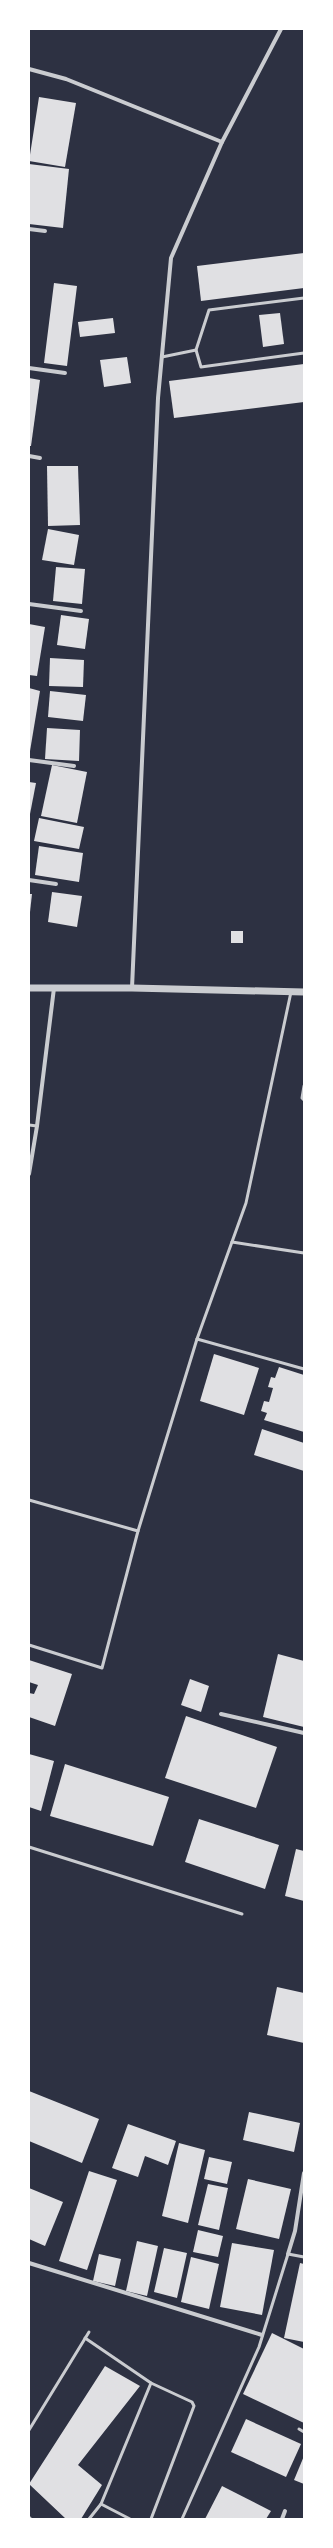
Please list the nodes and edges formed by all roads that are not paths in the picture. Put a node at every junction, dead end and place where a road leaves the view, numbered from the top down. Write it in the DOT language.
graph roads {
  1 [pos="281,29"];
  2 [pos="29,69"];
  3 [pos="222,142"];
  4 [pos="29,230"];
  5 [pos="45,231"];
  6 [pos="304,298"];
  7 [pos="196,350"];
  8 [pos="304,353"];
  9 [pos="162,357"];
  10 [pos="29,368"];
  11 [pos="65,373"];
  12 [pos="29,456"];
  13 [pos="40,458"];
  14 [pos="29,604"];
  15 [pos="81,611"];
  16 [pos="29,760"];
  17 [pos="74,766"];
  18 [pos="29,880"];
  19 [pos="56,884"];
  20 [pos="29,988"];
  21 [pos="54,988"];
  22 [pos="132,988"];
  23 [pos="291,992"];
  24 [pos="304,992"];
  25 [pos="304,1086"];
  26 [pos="304,1100"];
  27 [pos="29,1125"];
  28 [pos="37,1126"];
  29 [pos="29,1174"];
  30 [pos="232,1242"];
  31 [pos="304,1253"];
  32 [pos="197,1339"];
  33 [pos="304,1369"];
  34 [pos="29,1500"];
  35 [pos="138,1531"];
  36 [pos="29,1645"];
  37 [pos="221,1714"];
  38 [pos="304,1733"];
  39 [pos="29,1847"];
  40 [pos="242,1914"];
  41 [pos="304,2172"];
  42 [pos="288,2254"];
  43 [pos="304,2257"];
  44 [pos="29,2263"];
  45 [pos="88,2332"];
  46 [pos="262,2335"];
  47 [pos="85,2338"];
  48 [pos="151,2383"];
  49 [pos="299,2429"];
  50 [pos="29,2430"];
  51 [pos="304,2432"];
  52 [pos="102,2504"];
  53 [pos="285,2511"];
  54 [pos="89,2519"];
  55 [pos="130,2519"];
  56 [pos="151,2519"];
  57 [pos="182,2519"];
  58 [pos="282,2519"];
  1 -- 3 [label="street"];
  2 -- 3 [label="street"];
  3 -- 9 [label="street"];
  4 -- 5 [label="street"];
  6 -- 7 [label="lane"];
  7 -- 8 [label="lane"];
  7 -- 9 [label="lane"];
  9 -- 22 [label="street"];
  10 -- 11 [label="street"];
  12 -- 13 [label="street"];
  14 -- 15 [label="street"];
  16 -- 17 [label="street"];
  18 -- 19 [label="street"];
  20 -- 21 [label="street"];
  21 -- 22 [label="street"];
  21 -- 28 [label="street"];
  22 -- 23 [label="street"];
  23 -- 24 [label="street"];
  23 -- 30 [label="lane"];
  25 -- 26 [label="lane"];
  27 -- 28 [label="lane"];
  28 -- 29 [label="street"];
  30 -- 31 [label="lane"];
  30 -- 32 [label="lane"];
  32 -- 33 [label="lane"];
  32 -- 35 [label="lane"];
  34 -- 35 [label="lane"];
  35 -- 36 [label="lane"];
  37 -- 38 [label="street"];
  39 -- 40 [label="lane"];
  41 -- 42 [label="street"];
  42 -- 43 [label="lane"];
  42 -- 46 [label="lane"];
  44 -- 46 [label="street"];
  45 -- 47 [label="lane"];
  46 -- 57 [label="lane"];
  47 -- 48 [label="lane"];
  47 -- 50 [label="lane"];
  48 -- 52 [label="lane"];
  48 -- 56 [label="lane"];
  49 -- 51 [label="lane"];
  52 -- 54 [label="lane"];
  52 -- 55 [label="lane"];
  53 -- 58 [label="street"];
}
